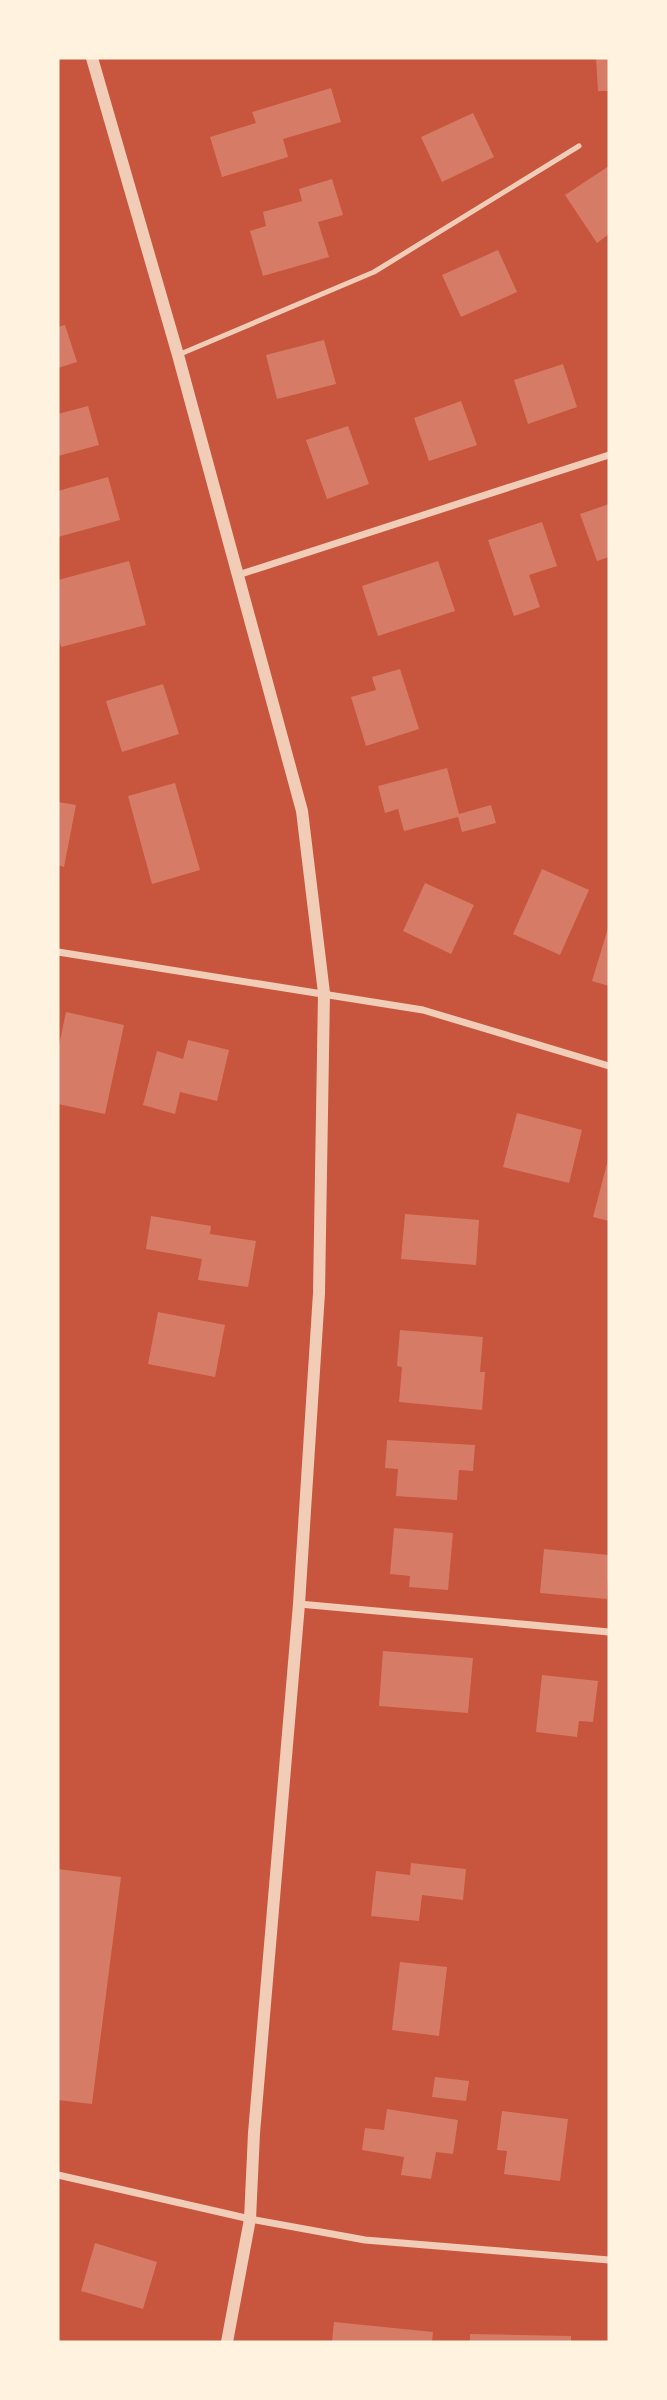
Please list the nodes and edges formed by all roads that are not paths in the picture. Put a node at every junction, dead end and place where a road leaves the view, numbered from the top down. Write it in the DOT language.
graph roads {
  1 [pos="92,58"];
  2 [pos="579,146"];
  3 [pos="178,355"];
  4 [pos="609,455"];
  5 [pos="238,575"];
  6 [pos="58,952"];
  7 [pos="324,993"];
  8 [pos="609,1066"];
  9 [pos="299,1604"];
  10 [pos="609,1632"];
  11 [pos="58,2175"];
  12 [pos="250,2219"];
  13 [pos="609,2260"];
  14 [pos="227,2342"];
  1 -- 3 [label="street"];
  2 -- 3 [label="lane"];
  3 -- 5 [label="street"];
  4 -- 5 [label="street"];
  5 -- 7 [label="street"];
  6 -- 7 [label="street"];
  7 -- 8 [label="street"];
  7 -- 9 [label="street"];
  9 -- 10 [label="street"];
  9 -- 12 [label="street"];
  11 -- 12 [label="street"];
  12 -- 13 [label="street"];
  12 -- 14 [label="street"];
}
